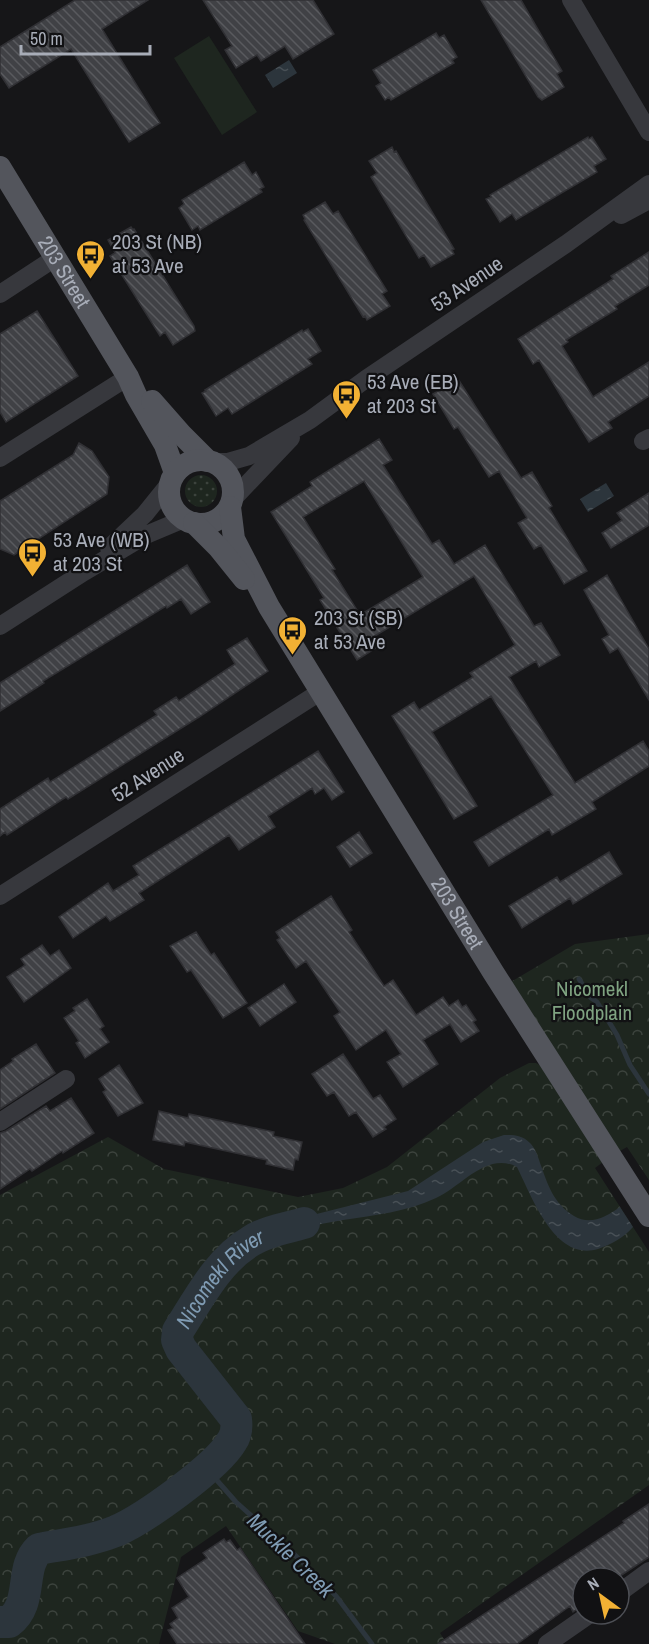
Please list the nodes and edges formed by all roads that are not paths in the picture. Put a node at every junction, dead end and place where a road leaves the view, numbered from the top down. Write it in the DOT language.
graph roads {
  1 [pos="571,0"];
  2 [pos="649,132"];
  3 [pos="0,167"];
  4 [pos="649,184"];
  5 [pos="649,200"];
  6 [pos="566,244"];
  7 [pos="56,258"];
  8 [pos="0,294"];
  9 [pos="128,377"];
  10 [pos="310,420"];
  11 [pos="0,458"];
  12 [pos="211,461"];
  13 [pos="172,478"];
  14 [pos="231,503"];
  15 [pos="189,521"];
  16 [pos="84,572"];
  17 [pos="269,607"];
  18 [pos="0,626"];
  19 [pos="320,692"];
  20 [pos="0,896"];
  21 [pos="66,1079"];
  22 [pos="0,1122"];
  23 [pos="649,1216"];
  24 [pos="649,1571"];
  25 [pos="631,1584"];
  26 [pos="575,1626"];
  27 [pos="554,1642"];
  1 -- 2 [label="street"];
  3 -- 7 [label="main road, 203 Street"];
  4 -- 6 [label="street, 53 Avenue"];
  5 -- 6 [label="street"];
  6 -- 10 [label="street, 53 Avenue"];
  7 -- 8 [label="street"];
  7 -- 9 [label="main road, 203 Street"];
  9 -- 11 [label="street"];
  9 -- 12 [label="main road, 203 Street"];
  9 -- 13 [label="main road, 203 Street"];
  10 -- 12 [label="street, 53 Avenue"];
  10 -- 14 [label="street, 53 Avenue"];
  12 -- 13 [label="main road"];
  12 -- 14 [label="main road"];
  13 -- 15 [label="main road"];
  13 -- 16 [label="street"];
  14 -- 15 [label="main road"];
  14 -- 17 [label="main road, 203 Street"];
  15 -- 16 [label="street"];
  15 -- 17 [label="main road, 203 Street"];
  16 -- 18 [label="street"];
  17 -- 19 [label="main road, 203 Street"];
  19 -- 20 [label="street, 52 Avenue"];
  19 -- 23 [label="main road, 203 Street"];
  21 -- 22 [label="street"];
  24 -- 25 [label="street"];
  26 -- 27 [label="street"];
}
